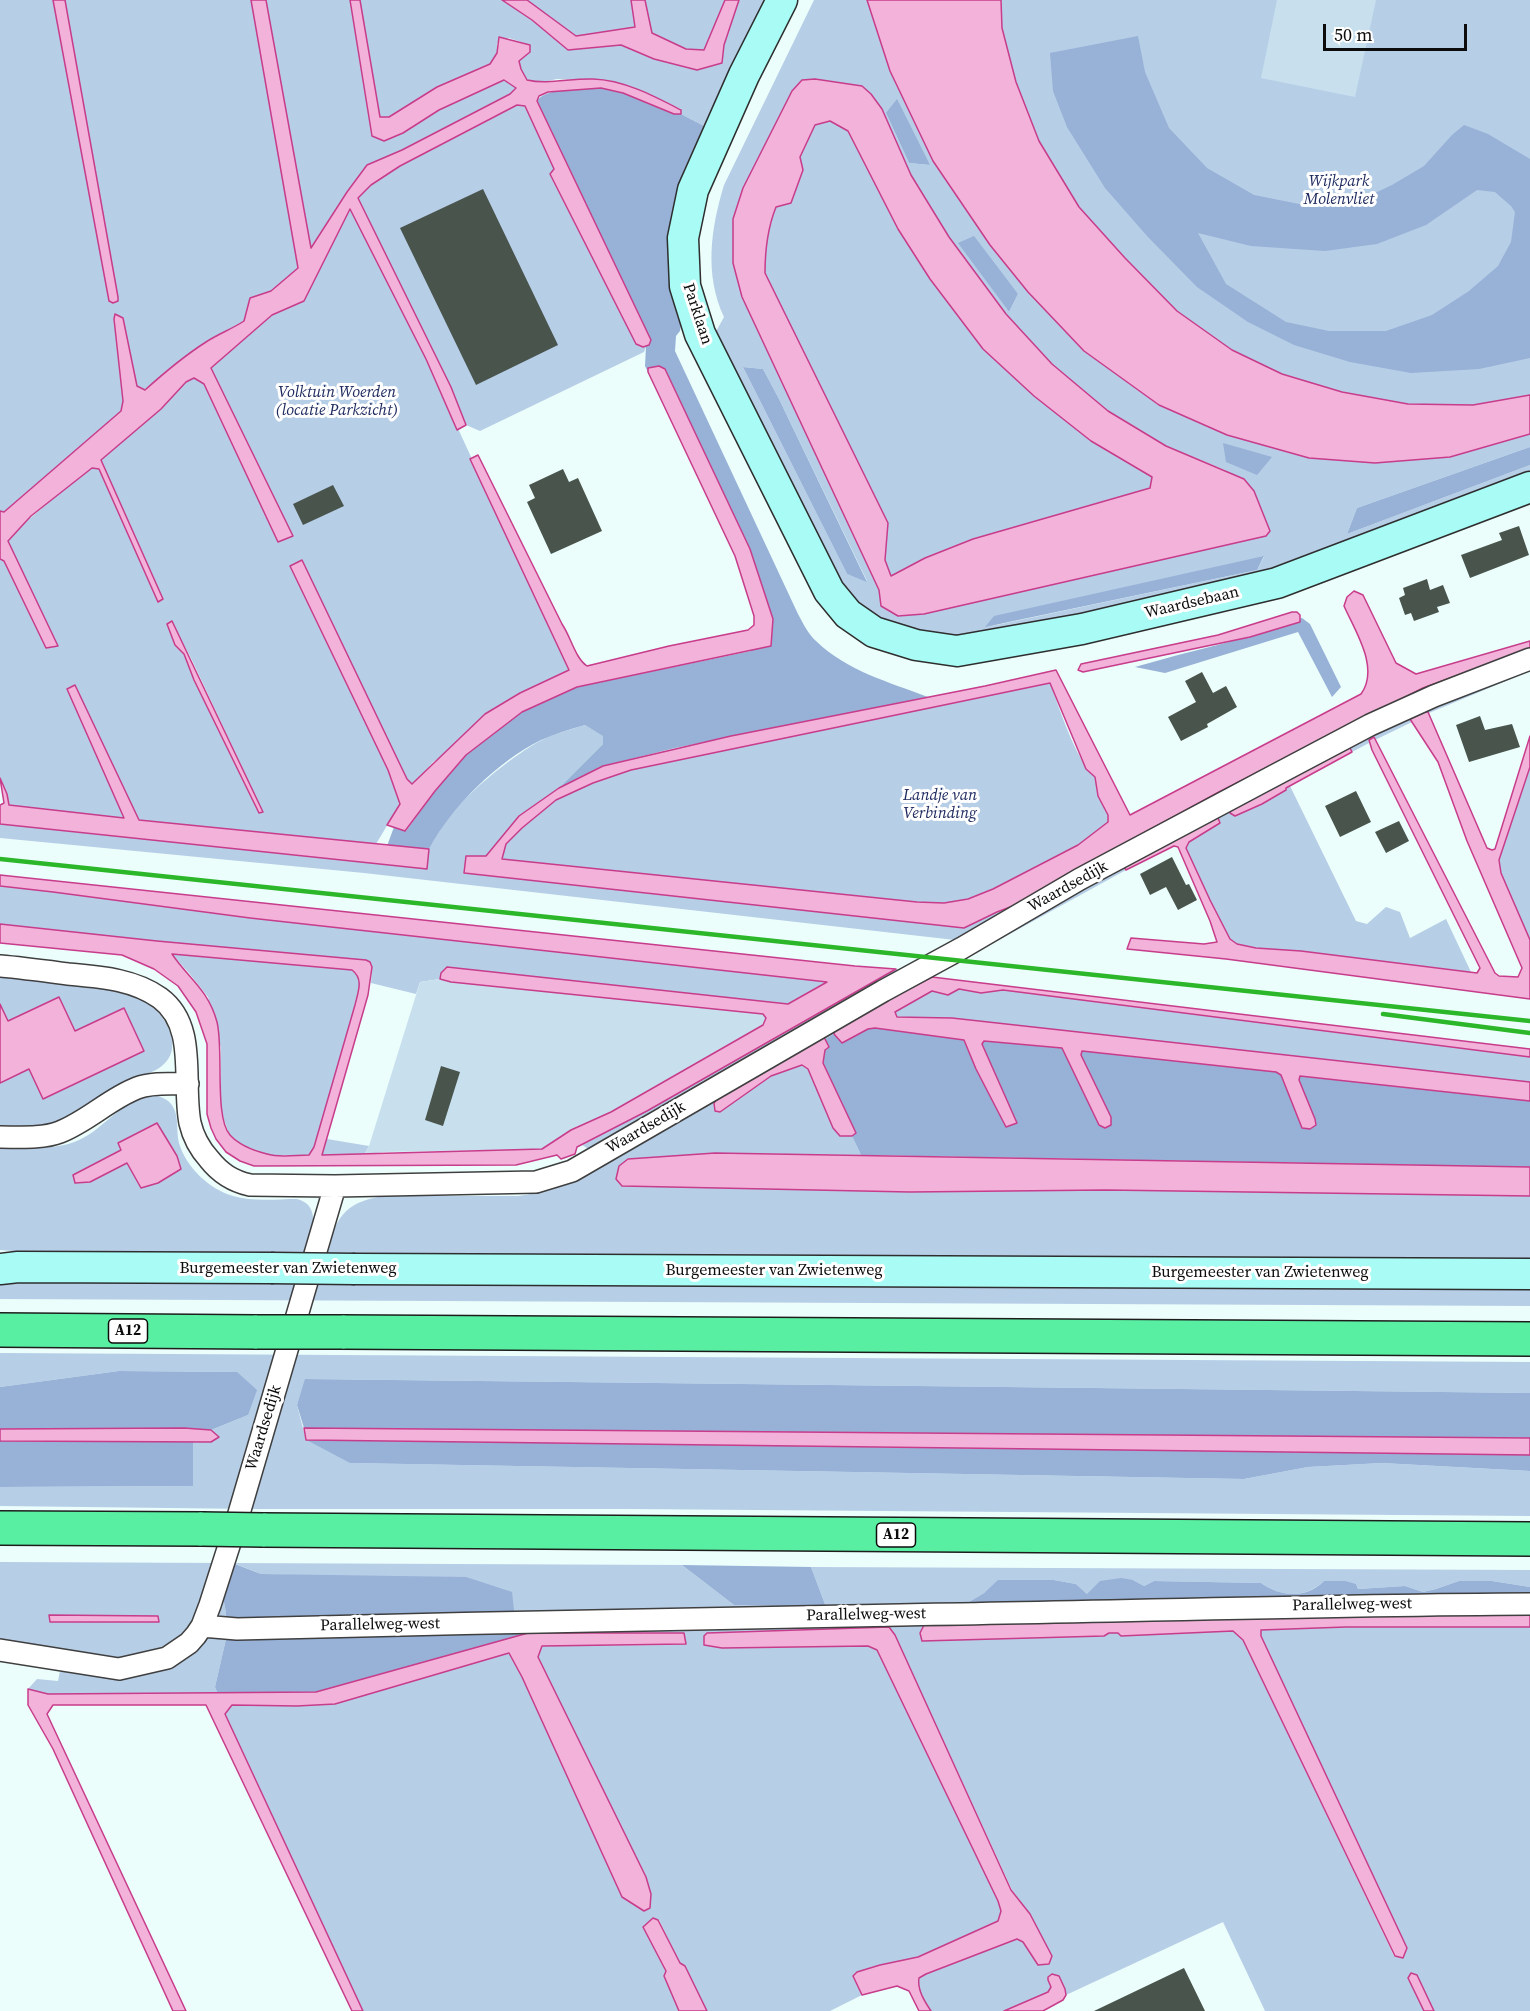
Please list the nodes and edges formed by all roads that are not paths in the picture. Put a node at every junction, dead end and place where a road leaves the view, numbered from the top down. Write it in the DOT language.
graph roads {
  1 [pos="782,0"];
  2 [pos="1530,487"];
  3 [pos="848,614"];
  4 [pos="1530,659"];
  5 [pos="0,966"];
  6 [pos="188,1084"];
  7 [pos="0,1137"];
  8 [pos="335,1186"];
  9 [pos="6,1266"];
  10 [pos="1530,1274"];
  11 [pos="0,1330"];
  12 [pos="1530,1339"];
  13 [pos="0,1528"];
  14 [pos="1530,1539"];
  15 [pos="1530,1604"];
  16 [pos="202,1626"];
  17 [pos="0,1650"];
  1 -- 3 [label="main road, Parklaan"];
  2 -- 3 [label="main road, Waardsebaan"];
  4 -- 8 [label="street, Waardsedijk"];
  5 -- 6 [label="street"];
  6 -- 7 [label="street"];
  6 -- 8 [label="street"];
  8 -- 16 [label="street, Waardsedijk"];
  9 -- 10 [label="main road, Burgemeester van Zwietenweg, bridge"];
  11 -- 12 [label="highway, A12, bridge"];
  13 -- 14 [label="highway, A12, bridge"];
  15 -- 16 [label="street, Parallelweg-west"];
  16 -- 17 [label="street, Waardsedijk"];
}
